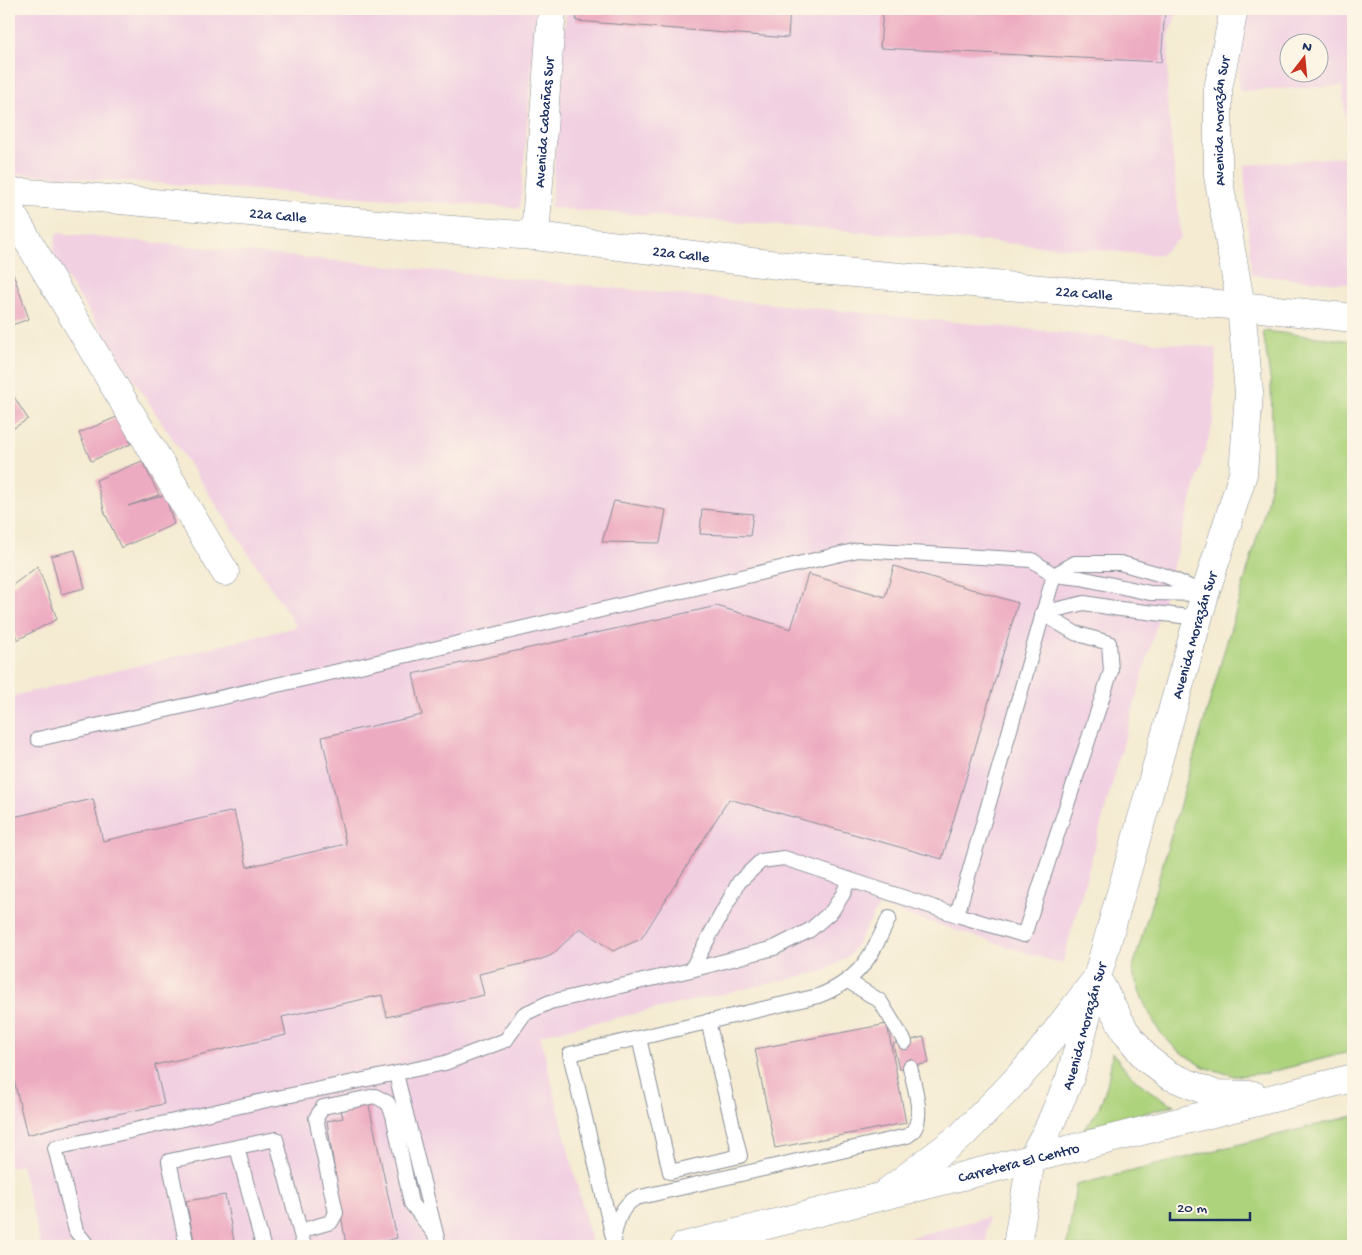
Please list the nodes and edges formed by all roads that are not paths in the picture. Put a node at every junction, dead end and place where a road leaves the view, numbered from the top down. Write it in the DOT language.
graph roads {
  1 [pos="552,9"];
  2 [pos="1234,9"];
  3 [pos="9,192"];
  4 [pos="9,209"];
  5 [pos="535,236"];
  6 [pos="1242,306"];
  7 [pos="1353,318"];
  8 [pos="225,572"];
  9 [pos="1054,575"];
  10 [pos="1202,606"];
  11 [pos="1042,613"];
  12 [pos="38,739"];
  13 [pos="849,879"];
  14 [pos="958,915"];
  15 [pos="889,918"];
  16 [pos="691,970"];
  17 [pos="1097,978"];
  18 [pos="848,981"];
  19 [pos="708,1021"];
  20 [pos="639,1038"];
  21 [pos="905,1042"];
  22 [pos="910,1067"];
  23 [pos="396,1074"];
  24 [pos="1353,1078"];
  25 [pos="1287,1096"];
  26 [pos="237,1147"];
  27 [pos="1031,1160"];
  28 [pos="877,1199"];
  29 [pos="76,1231"];
  30 [pos="300,1231"];
  31 [pos="437,1241"];
  32 [pos="614,1243"];
  33 [pos="73,1246"];
  34 [pos="88,1246"];
  35 [pos="187,1246"];
  36 [pos="263,1246"];
  37 [pos="304,1246"];
  38 [pos="684,1246"];
  39 [pos="1017,1246"];
  1 -- 5 [label="street, Avenida Cabañas Sur"];
  2 -- 6 [label="street, Avenida Morazán Sur"];
  3 -- 5 [label="street, 22a Calle"];
  4 -- 8 [label="street"];
  5 -- 6 [label="street, 22a Calle"];
  6 -- 7 [label="street, 22a Calle"];
  6 -- 10 [label="street, Avenida Morazán Sur"];
  9 -- 10 [label="lane"];
  9 -- 10 [label="lane"];
  9 -- 11 [label="lane"];
  9 -- 12 [label="lane"];
  10 -- 11 [label="lane"];
  10 -- 17 [label="street, Avenida Morazán Sur"];
  11 -- 14 [label="lane"];
  11 -- 14 [label="lane"];
  13 -- 14 [label="lane"];
  13 -- 16 [label="lane"];
  13 -- 16 [label="lane"];
  15 -- 18 [label="lane"];
  16 -- 23 [label="lane"];
  17 -- 25 [label="street"];
  17 -- 27 [label="street, Avenida Morazán Sur"];
  17 -- 28 [label="street"];
  18 -- 19 [label="lane"];
  18 -- 21 [label="lane"];
  19 -- 20 [label="lane"];
  19 -- 20 [label="lane"];
  20 -- 32 [label="lane"];
  22 -- 32 [label="lane"];
  23 -- 29 [label="lane"];
  23 -- 31 [label="lane"];
  24 -- 25 [label="street, Carretera El Centro"];
  25 -- 27 [label="street, Carretera El Centro"];
  26 -- 30 [label="lane"];
  26 -- 35 [label="lane"];
  26 -- 36 [label="lane"];
  27 -- 28 [label="street, Carretera El Centro"];
  27 -- 39 [label="street, Avenida Morazán Sur"];
  28 -- 38 [label="street, Carretera El Centro"];
  29 -- 33 [label="lane"];
  29 -- 34 [label="lane"];
  30 -- 31 [label="lane"];
  30 -- 37 [label="lane"];
}
